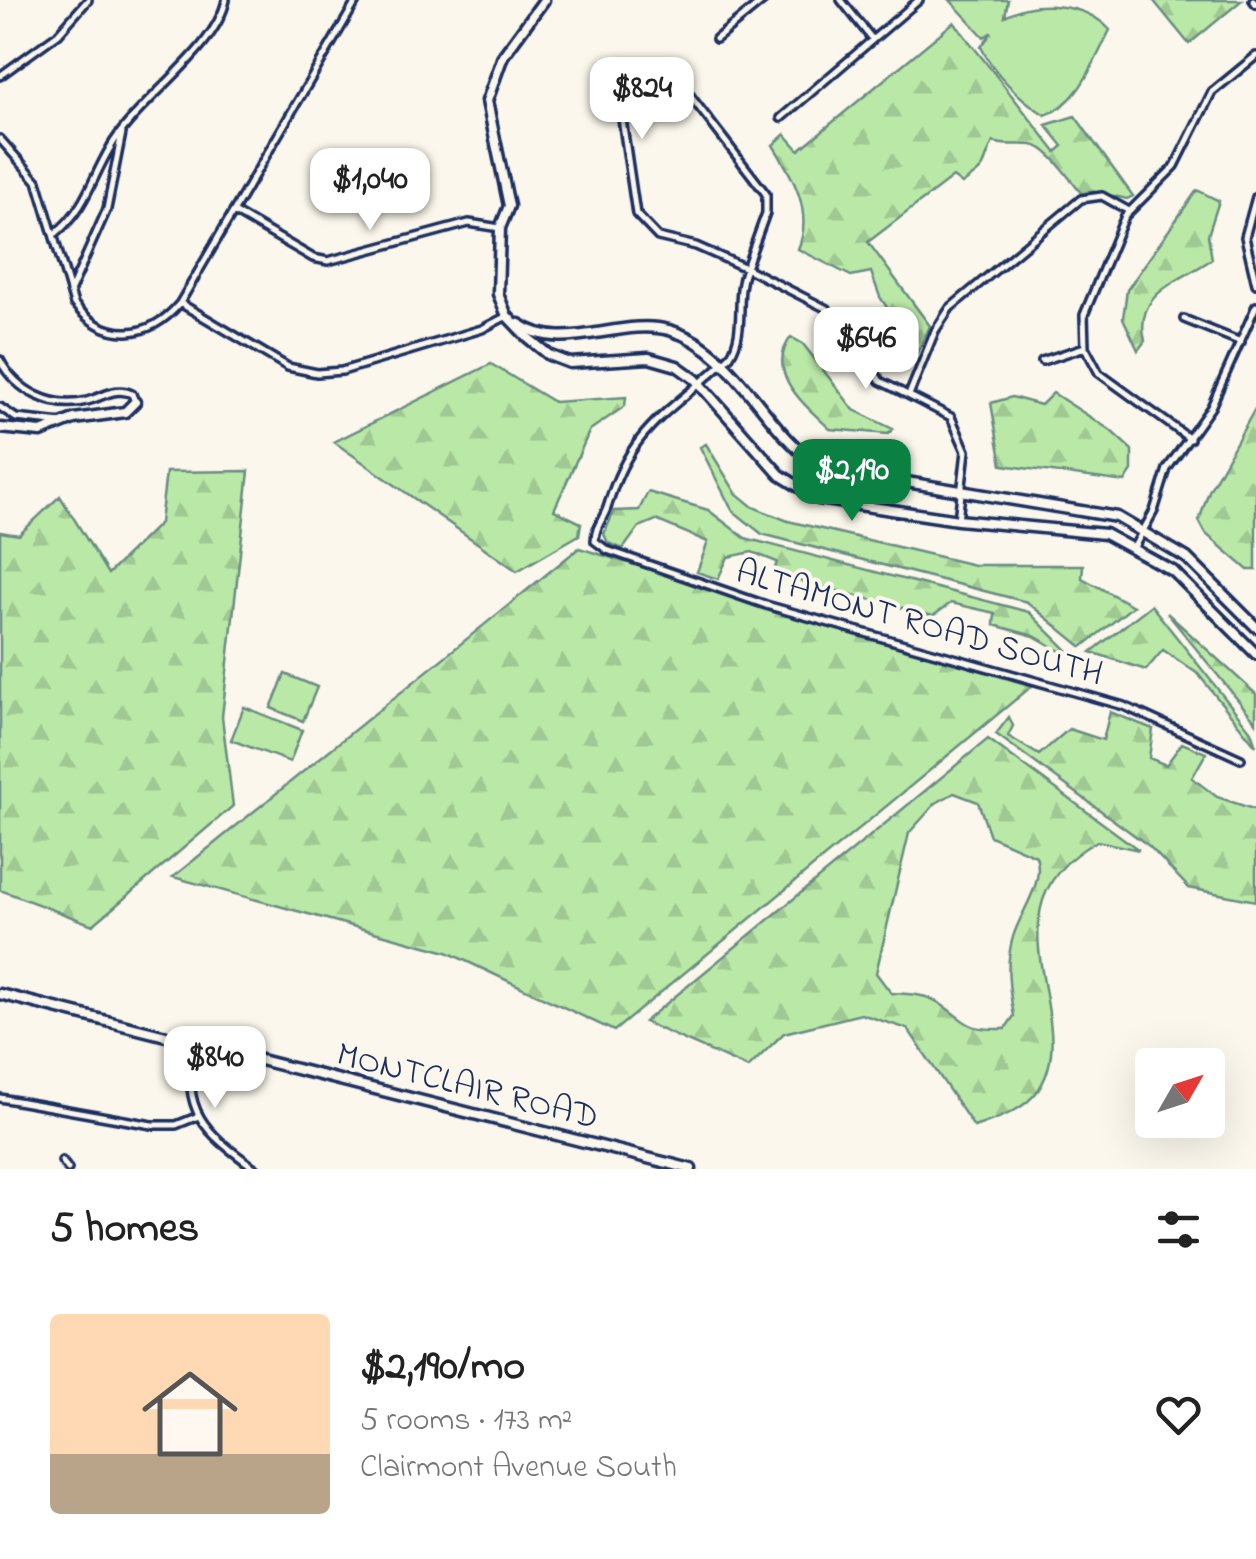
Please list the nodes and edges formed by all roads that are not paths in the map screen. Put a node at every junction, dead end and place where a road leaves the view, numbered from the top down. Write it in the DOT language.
graph roads {
  1 [pos="88,0"];
  2 [pos="226,0"];
  3 [pos="357,0"];
  4 [pos="544,0"];
  5 [pos="764,0"];
  6 [pos="841,0"];
  7 [pos="920,0"];
  8 [pos="716,38"];
  9 [pos="872,38"];
  10 [pos="1256,56"];
  11 [pos="0,76"];
  12 [pos="781,118"];
  13 [pos="123,130"];
  14 [pos="0,139"];
  15 [pos="1256,197"];
  16 [pos="1128,211"];
  17 [pos="234,212"];
  18 [pos="500,228"];
  19 [pos="55,234"];
  20 [pos="746,268"];
  21 [pos="1256,284"];
  22 [pos="70,292"];
  23 [pos="180,303"];
  24 [pos="1256,306"];
  25 [pos="506,316"];
  26 [pos="1184,319"];
  27 [pos="1242,342"];
  28 [pos="1085,347"];
  29 [pos="0,360"];
  30 [pos="1042,360"];
  31 [pos="722,364"];
  32 [pos="700,384"];
  33 [pos="909,395"];
  34 [pos="135,402"];
  35 [pos="0,407"];
  36 [pos="62,423"];
  37 [pos="1,430"];
  38 [pos="1190,438"];
  39 [pos="963,490"];
  40 [pos="958,520"];
  41 [pos="1144,531"];
  42 [pos="1134,547"];
  43 [pos="1255,623"];
  44 [pos="1256,654"];
  45 [pos="1242,760"];
  46 [pos="0,994"];
  47 [pos="194,1044"];
  48 [pos="0,1098"];
  49 [pos="196,1117"];
  50 [pos="62,1161"];
  51 [pos="68,1169"];
  52 [pos="256,1169"];
  53 [pos="690,1169"];
  1 -- 11 [label="street"];
  2 -- 13 [label="street"];
  3 -- 17 [label="street"];
  4 -- 18 [label="street"];
  5 -- 8 [label="street"];
  6 -- 9 [label="street"];
  7 -- 9 [label="street"];
  9 -- 12 [label="street"];
  10 -- 16 [label="street"];
  13 -- 19 [label="street"];
  13 -- 22 [label="street"];
  14 -- 19 [label="street"];
  15 -- 21 [label="street"];
  16 -- 28 [label="street"];
  16 -- 33 [label="street"];
  17 -- 18 [label="street"];
  17 -- 23 [label="street"];
  18 -- 25 [label="street"];
  19 -- 22 [label="street"];
  20 -- 20 [label="street"];
  20 -- 31 [label="street"];
  20 -- 33 [label="street"];
  22 -- 23 [label="street"];
  23 -- 25 [label="street"];
  24 -- 27 [label="street"];
  25 -- 31 [label="street"];
  25 -- 32 [label="street"];
  26 -- 27 [label="street"];
  27 -- 38 [label="street"];
  28 -- 30 [label="street"];
  28 -- 38 [label="street"];
  29 -- 34 [label="street"];
  31 -- 32 [label="street"];
  31 -- 39 [label="street"];
  32 -- 40 [label="street"];
  32 -- 45 [label="street, ALTAMONT ROAD SOUTH"];
  33 -- 39 [label="street"];
  34 -- 36 [label="street"];
  35 -- 36 [label="street"];
  36 -- 37 [label="street"];
  38 -- 41 [label="street"];
  39 -- 40 [label="street"];
  39 -- 41 [label="street"];
  40 -- 42 [label="street"];
  41 -- 42 [label="street"];
  41 -- 43 [label="street"];
  42 -- 44 [label="street"];
  46 -- 47 [label="street, MONTCLAIR ROAD"];
  47 -- 49 [label="street"];
  47 -- 53 [label="street, MONTCLAIR ROAD"];
  48 -- 49 [label="street"];
  49 -- 52 [label="street"];
  50 -- 51 [label="street"];
}
